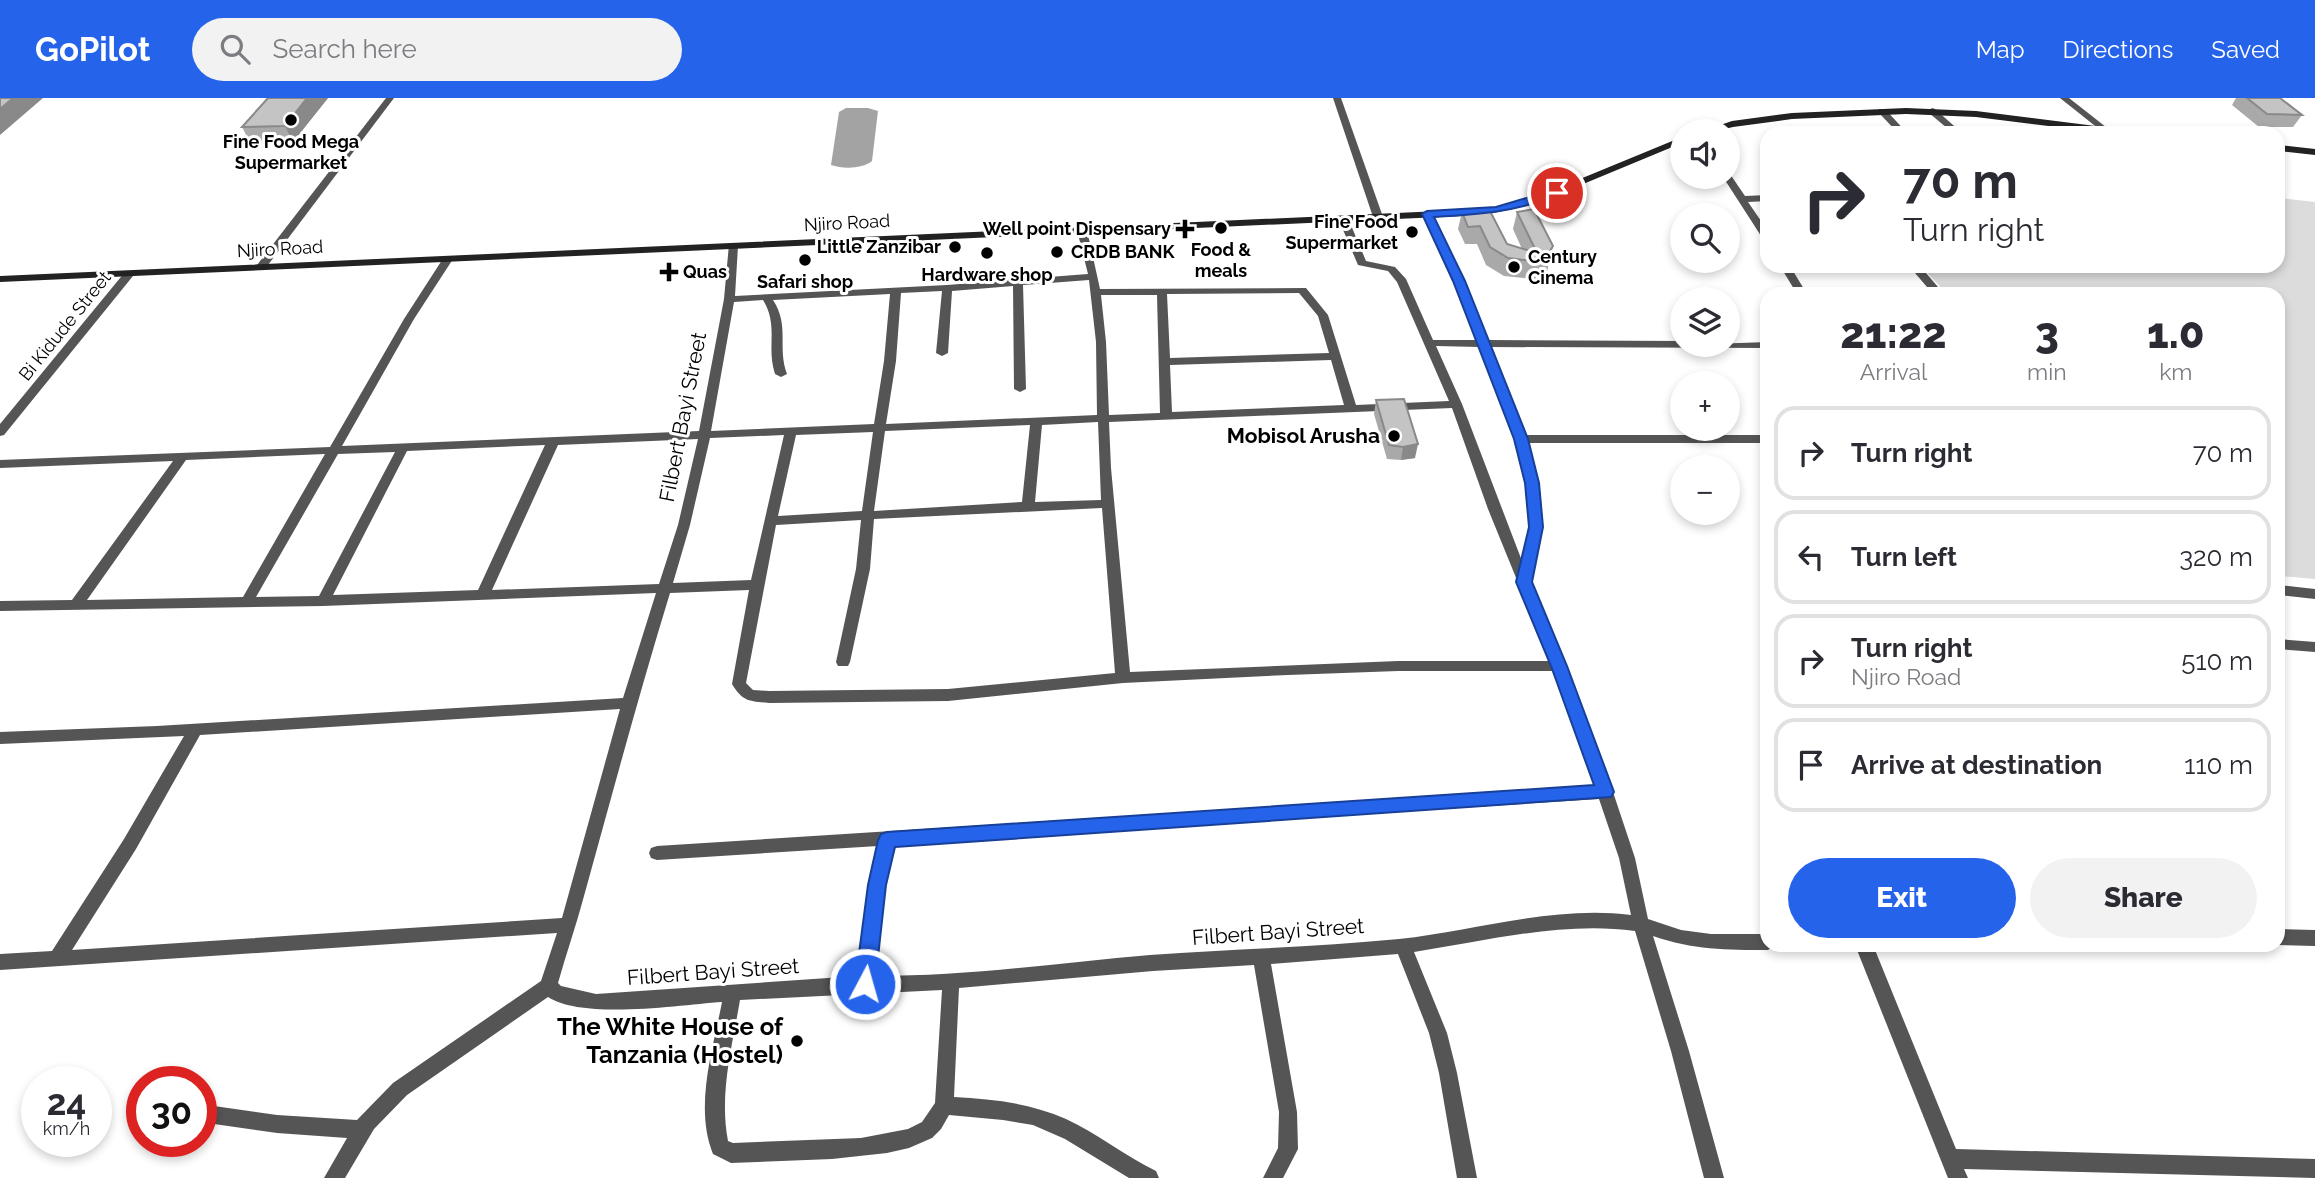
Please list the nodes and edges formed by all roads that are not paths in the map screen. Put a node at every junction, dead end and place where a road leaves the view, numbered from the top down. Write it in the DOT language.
graph roads {
  1 [pos="390,98"];
  2 [pos="1337,98"];
  3 [pos="2064,98"];
  4 [pos="1882,111"];
  5 [pos="1932,111"];
  6 [pos="1740,125"];
  7 [pos="1896,126"];
  8 [pos="1950,126"];
  9 [pos="2068,126"];
  10 [pos="2100,126"];
  11 [pos="1670,145"];
  12 [pos="2285,149"];
  13 [pos="2315,152"];
  14 [pos="1737,189"];
  15 [pos="1760,198"];
  16 [pos="1744,199"];
  17 [pos="1427,214"];
  18 [pos="1378,217"];
  19 [pos="1343,218"];
  20 [pos="1760,226"];
  21 [pos="1082,230"];
  22 [pos="733,246"];
  23 [pos="448,259"];
  24 [pos="261,267"];
  25 [pos="1920,273"];
  26 [pos="129,274"];
  27 [pos="1094,276"];
  28 [pos="0,279"];
  29 [pos="1018,283"];
  30 [pos="1932,287"];
  31 [pos="947,288"];
  32 [pos="896,290"];
  33 [pos="1162,291"];
  34 [pos="1096,292"];
  35 [pos="765,296"];
  36 [pos="729,299"];
  37 [pos="1430,343"];
  38 [pos="1483,344"];
  39 [pos="1760,345"];
  40 [pos="942,353"];
  41 [pos="1336,356"];
  42 [pos="1165,362"];
  43 [pos="780,374"];
  44 [pos="1020,389"];
  45 [pos="1456,404"];
  46 [pos="1351,408"];
  47 [pos="1166,415"];
  48 [pos="1104,418"];
  49 [pos="1036,421"];
  50 [pos="879,428"];
  51 [pos="0,432"];
  52 [pos="791,432"];
  53 [pos="705,435"];
  54 [pos="1521,439"];
  55 [pos="1760,439"];
  56 [pos="553,442"];
  57 [pos="402,449"];
  58 [pos="332,451"];
  59 [pos="181,457"];
  60 [pos="0,464"];
  61 [pos="1107,504"];
  62 [pos="1028,506"];
  63 [pos="867,514"];
  64 [pos="770,521"];
  65 [pos="1524,582"];
  66 [pos="756,585"];
  67 [pos="665,589"];
  68 [pos="2285,591"];
  69 [pos="483,594"];
  70 [pos="2315,594"];
  71 [pos="323,601"];
  72 [pos="246,603"];
  73 [pos="76,605"];
  74 [pos="0,606"];
  75 [pos="2285,644"];
  76 [pos="2315,647"];
  77 [pos="843,662"];
  78 [pos="1559,666"];
  79 [pos="1122,678"];
  80 [pos="629,704"];
  81 [pos="194,731"];
  82 [pos="0,738"];
  83 [pos="1605,792"];
  84 [pos="887,840"];
  85 [pos="657,853"];
  86 [pos="1641,924"];
  87 [pos="568,925"];
  88 [pos="2285,937"];
  89 [pos="2315,937"];
  90 [pos="1760,942"];
  91 [pos="1403,946"];
  92 [pos="1867,952"];
  93 [pos="1261,956"];
  94 [pos="58,957"];
  95 [pos="0,962"];
  96 [pos="951,981"];
  97 [pos="865,984"];
  98 [pos="549,986"];
  99 [pos="732,993"];
  100 [pos="944,1105"];
  101 [pos="217,1115"];
  102 [pos="362,1130"];
  103 [pos="1951,1159"];
  104 [pos="2315,1169"];
  105 [pos="2158,1172"];
  106 [pos="334,1178"];
  107 [pos="1149,1178"];
  108 [pos="1273,1178"];
  109 [pos="1467,1178"];
  110 [pos="1714,1178"];
  111 [pos="1958,1178"];
  1 -- 24 [label="street"];
  2 -- 18 [label="street"];
  3 -- 10 [label="street"];
  4 -- 5 [label="street"];
  4 -- 6 [label="street"];
  4 -- 7 [label="street"];
  5 -- 8 [label="street"];
  5 -- 9 [label="street"];
  11 -- 17 [label="street, Njiro Road"];
  12 -- 13 [label="street"];
  14 -- 16 [label="street"];
  15 -- 16 [label="street"];
  16 -- 20 [label="street"];
  17 -- 18 [label="street, Njiro Road"];
  17 -- 38 [label="street"];
  18 -- 19 [label="street, Njiro Road"];
  19 -- 21 [label="street, Njiro Road"];
  19 -- 37 [label="street"];
  21 -- 22 [label="street, Njiro Road"];
  21 -- 27 [label="street"];
  22 -- 23 [label="street, Njiro Road"];
  22 -- 36 [label="street, Filbert Bayi Street"];
  23 -- 24 [label="street, Njiro Road"];
  23 -- 58 [label="street"];
  24 -- 26 [label="street, Njiro Road"];
  25 -- 30 [label="street"];
  26 -- 28 [label="street, Njiro Road"];
  26 -- 51 [label="street, Bi Kidude Street"];
  27 -- 29 [label="street"];
  27 -- 34 [label="street"];
  29 -- 31 [label="street"];
  29 -- 44 [label="street"];
  31 -- 32 [label="street"];
  31 -- 40 [label="street"];
  32 -- 35 [label="street"];
  32 -- 50 [label="street"];
  33 -- 34 [label="street"];
  33 -- 41 [label="street"];
  33 -- 42 [label="street"];
  34 -- 48 [label="street"];
  35 -- 36 [label="street"];
  35 -- 43 [label="street"];
  36 -- 53 [label="street, Filbert Bayi Street"];
  37 -- 38 [label="street"];
  37 -- 45 [label="street"];
  38 -- 39 [label="street"];
  38 -- 54 [label="street"];
  41 -- 42 [label="street"];
  41 -- 46 [label="street"];
  42 -- 47 [label="street"];
  45 -- 46 [label="street"];
  45 -- 65 [label="street"];
  46 -- 47 [label="street"];
  47 -- 48 [label="street"];
  48 -- 49 [label="street"];
  48 -- 61 [label="street"];
  49 -- 50 [label="street"];
  49 -- 62 [label="street"];
  50 -- 52 [label="street"];
  50 -- 63 [label="street"];
  52 -- 53 [label="street"];
  52 -- 64 [label="street"];
  53 -- 56 [label="street"];
  53 -- 67 [label="street, Filbert Bayi Street"];
  54 -- 55 [label="street"];
  54 -- 65 [label="street"];
  56 -- 57 [label="street"];
  56 -- 69 [label="street"];
  57 -- 58 [label="street"];
  57 -- 71 [label="street"];
  58 -- 59 [label="street"];
  58 -- 72 [label="street"];
  59 -- 60 [label="street"];
  59 -- 73 [label="street"];
  61 -- 62 [label="street"];
  61 -- 79 [label="street"];
  62 -- 63 [label="street"];
  63 -- 64 [label="street"];
  63 -- 77 [label="street"];
  64 -- 66 [label="street"];
  65 -- 78 [label="street"];
  66 -- 67 [label="street"];
  66 -- 79 [label="street"];
  67 -- 69 [label="street"];
  67 -- 80 [label="street, Filbert Bayi Street"];
  68 -- 70 [label="street"];
  69 -- 71 [label="street"];
  71 -- 72 [label="street"];
  72 -- 73 [label="street"];
  73 -- 74 [label="street"];
  75 -- 76 [label="street"];
  78 -- 79 [label="street"];
  78 -- 83 [label="street"];
  80 -- 81 [label="street"];
  80 -- 87 [label="street, Filbert Bayi Street"];
  81 -- 82 [label="street"];
  81 -- 94 [label="street"];
  83 -- 84 [label="street"];
  83 -- 86 [label="street"];
  84 -- 85 [label="street"];
  84 -- 97 [label="street"];
  86 -- 90 [label="street, Filbert Bayi Street"];
  86 -- 91 [label="street, Filbert Bayi Street"];
  86 -- 110 [label="street"];
  87 -- 94 [label="street"];
  87 -- 98 [label="street, Filbert Bayi Street"];
  88 -- 89 [label="street"];
  91 -- 93 [label="street, Filbert Bayi Street"];
  91 -- 109 [label="street"];
  92 -- 103 [label="street"];
  93 -- 96 [label="street, Filbert Bayi Street"];
  93 -- 108 [label="street"];
  94 -- 95 [label="street"];
  96 -- 97 [label="street, Filbert Bayi Street"];
  96 -- 100 [label="street"];
  97 -- 99 [label="street, Filbert Bayi Street"];
  98 -- 99 [label="street, Filbert Bayi Street"];
  98 -- 102 [label="street"];
  99 -- 100 [label="street"];
  100 -- 107 [label="street"];
  101 -- 102 [label="street"];
  102 -- 106 [label="street"];
  103 -- 105 [label="street"];
  103 -- 111 [label="street"];
  104 -- 105 [label="street"];
}
